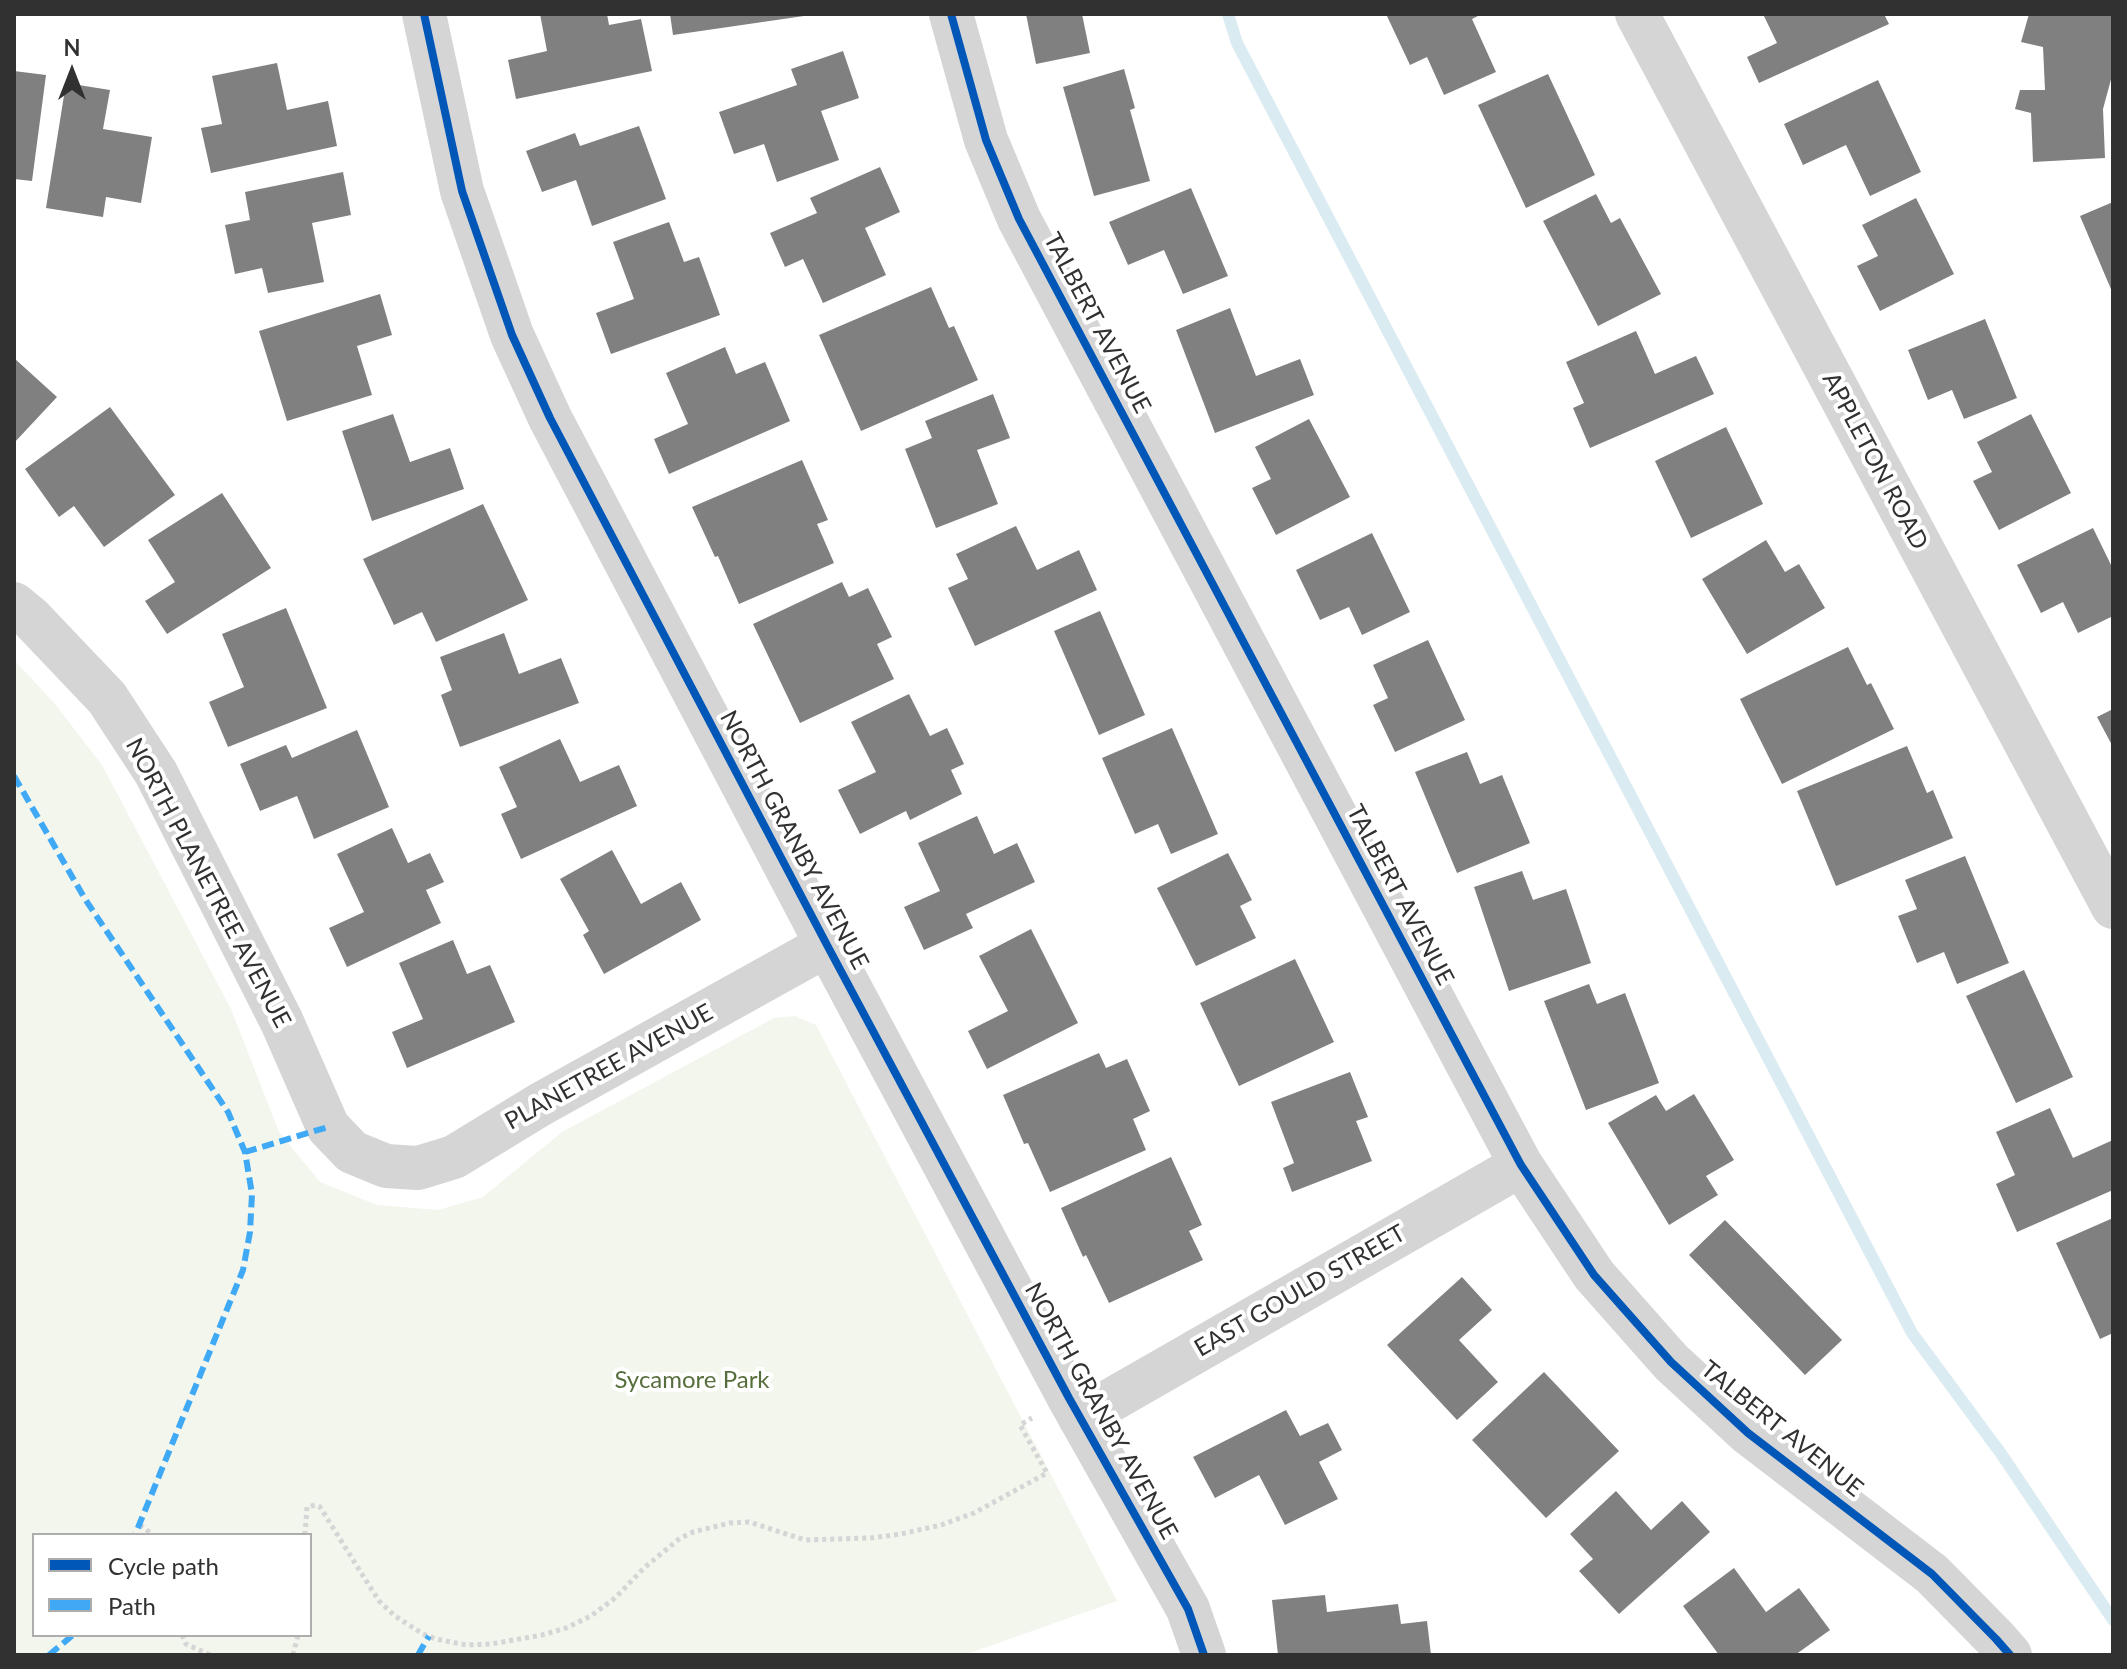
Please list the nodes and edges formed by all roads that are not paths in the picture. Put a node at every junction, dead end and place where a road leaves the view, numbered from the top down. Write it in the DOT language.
graph roads {
  1 [pos="424,14"];
  2 [pos="951,14"];
  3 [pos="1637,14"];
  4 [pos="14,604"];
  5 [pos="2113,907"];
  6 [pos="827,945"];
  7 [pos="1521,1165"];
  8 [pos="386,1166"];
  9 [pos="1075,1408"];
  10 [pos="1204,1655"];
  11 [pos="2010,1655"];
  1 -- 6 [label="street, NORTH GRANBY AVENUE"];
  2 -- 7 [label="street, TALBERT AVENUE"];
  3 -- 5 [label="street, APPLETON ROAD"];
  4 -- 8 [label="street, NORTH PLANETREE AVENUE"];
  6 -- 8 [label="street, PLANETREE AVENUE"];
  6 -- 9 [label="street, NORTH GRANBY AVENUE"];
  7 -- 9 [label="street, EAST GOULD STREET"];
  7 -- 11 [label="street, TALBERT AVENUE"];
  9 -- 10 [label="street, NORTH GRANBY AVENUE"];
}
